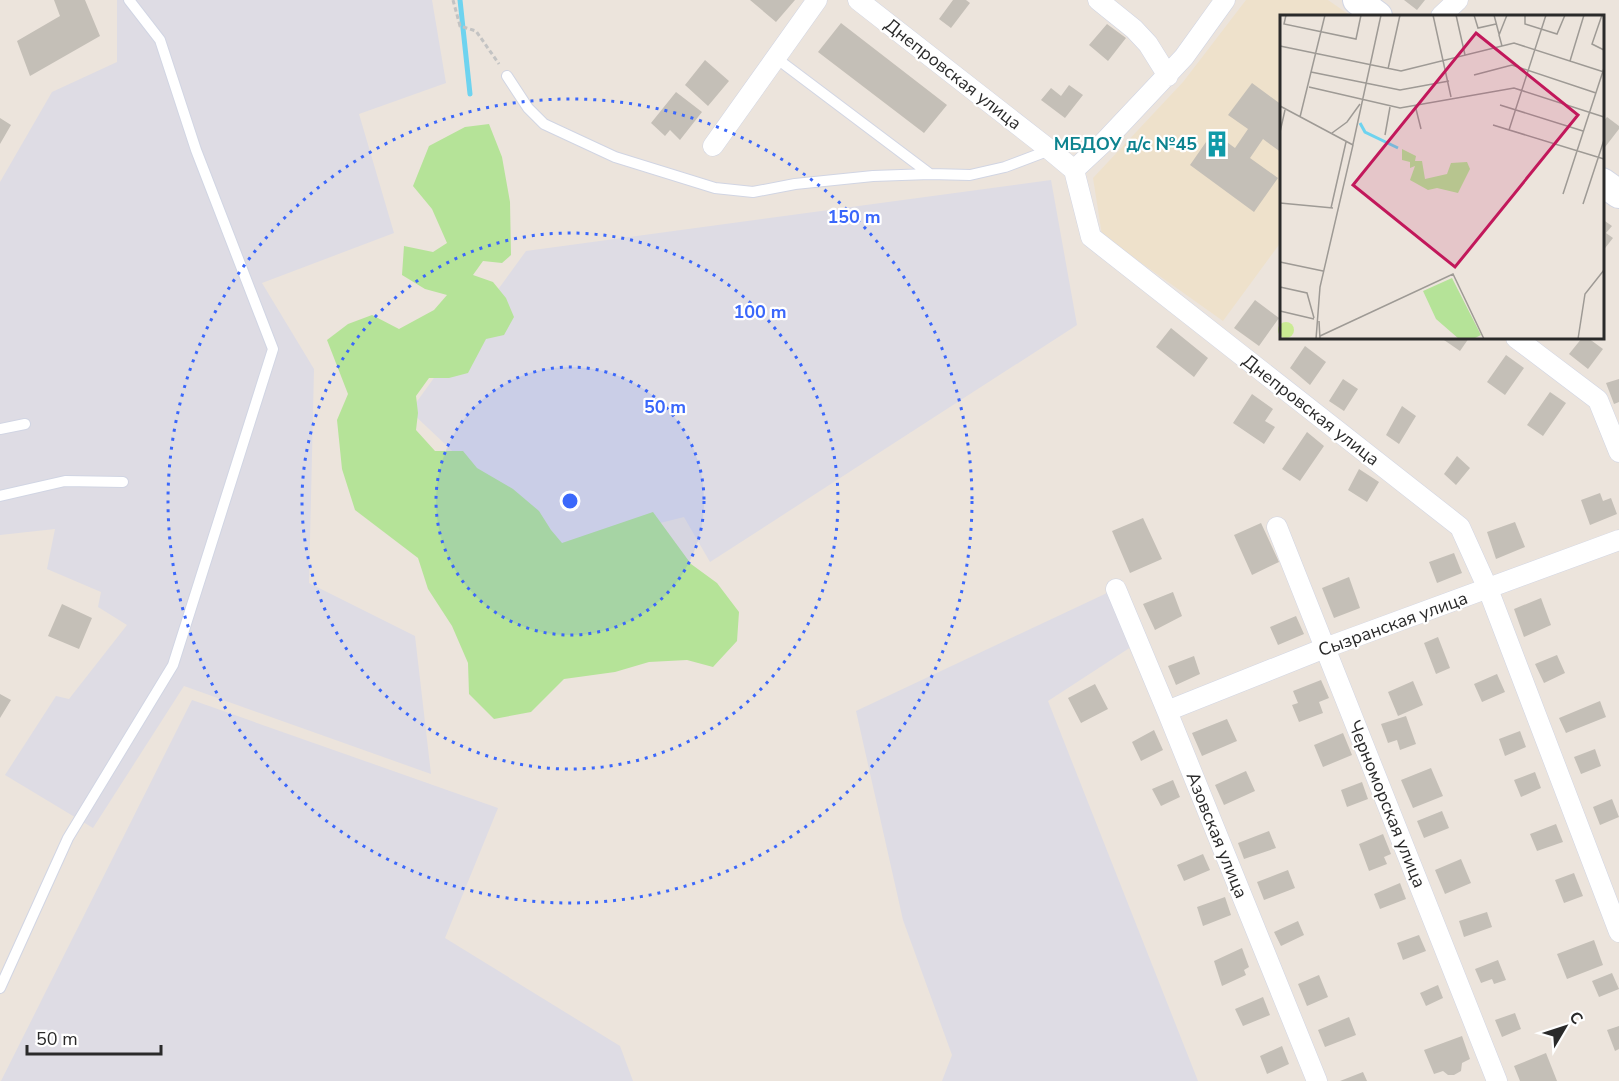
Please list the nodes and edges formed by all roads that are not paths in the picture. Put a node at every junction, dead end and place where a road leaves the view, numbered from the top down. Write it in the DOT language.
graph roads {
  1 [pos="129,0"];
  2 [pos="817,0"];
  3 [pos="858,0"];
  4 [pos="1098,0"];
  5 [pos="1225,0"];
  6 [pos="1357,0"];
  7 [pos="1458,0"];
  8 [pos="1377,15"];
  9 [pos="1442,15"];
  10 [pos="776,58"];
  11 [pos="507,75"];
  12 [pos="1168,76"];
  13 [pos="713,146"];
  14 [pos="1050,150"];
  15 [pos="1074,170"];
  16 [pos="930,174"];
  17 [pos="1604,183"];
  18 [pos="1619,194"];
  19 [pos="1517,339"];
  20 [pos="25,424"];
  21 [pos="0,429"];
  22 [pos="1619,452"];
  23 [pos="123,482"];
  24 [pos="0,496"];
  25 [pos="1277,527"];
  26 [pos="1619,540"];
  27 [pos="1116,589"];
  28 [pos="1488,589"];
  29 [pos="1325,648"];
  30 [pos="1167,711"];
  31 [pos="1619,932"];
  32 [pos="0,988"];
  33 [pos="1317,1081"];
  34 [pos="1497,1081"];
  1 -- 32 [label="lane"];
  2 -- 10 [label="street"];
  3 -- 14 [label="street, Днепровская улица"];
  4 -- 12 [label="street"];
  5 -- 12 [label="street"];
  6 -- 8 [label="street"];
  7 -- 9 [label="street"];
  10 -- 13 [label="street"];
  10 -- 16 [label="lane"];
  11 -- 16 [label="lane"];
  12 -- 15 [label="street"];
  14 -- 15 [label="street, Днепровская улица"];
  14 -- 16 [label="lane"];
  15 -- 28 [label="street, Днепровская улица"];
  17 -- 18 [label="street"];
  19 -- 22 [label="street"];
  20 -- 21 [label="lane"];
  23 -- 24 [label="lane"];
  25 -- 29 [label="street, Черноморская улица"];
  26 -- 28 [label="street, Сызранская улица"];
  27 -- 30 [label="street, Азовская улица"];
  28 -- 29 [label="street, Сызранская улица"];
  28 -- 31 [label="street, Днепровская улица"];
  29 -- 30 [label="street, Сызранская улица"];
  29 -- 34 [label="street, Черноморская улица"];
  30 -- 33 [label="street, Азовская улица"];
}
